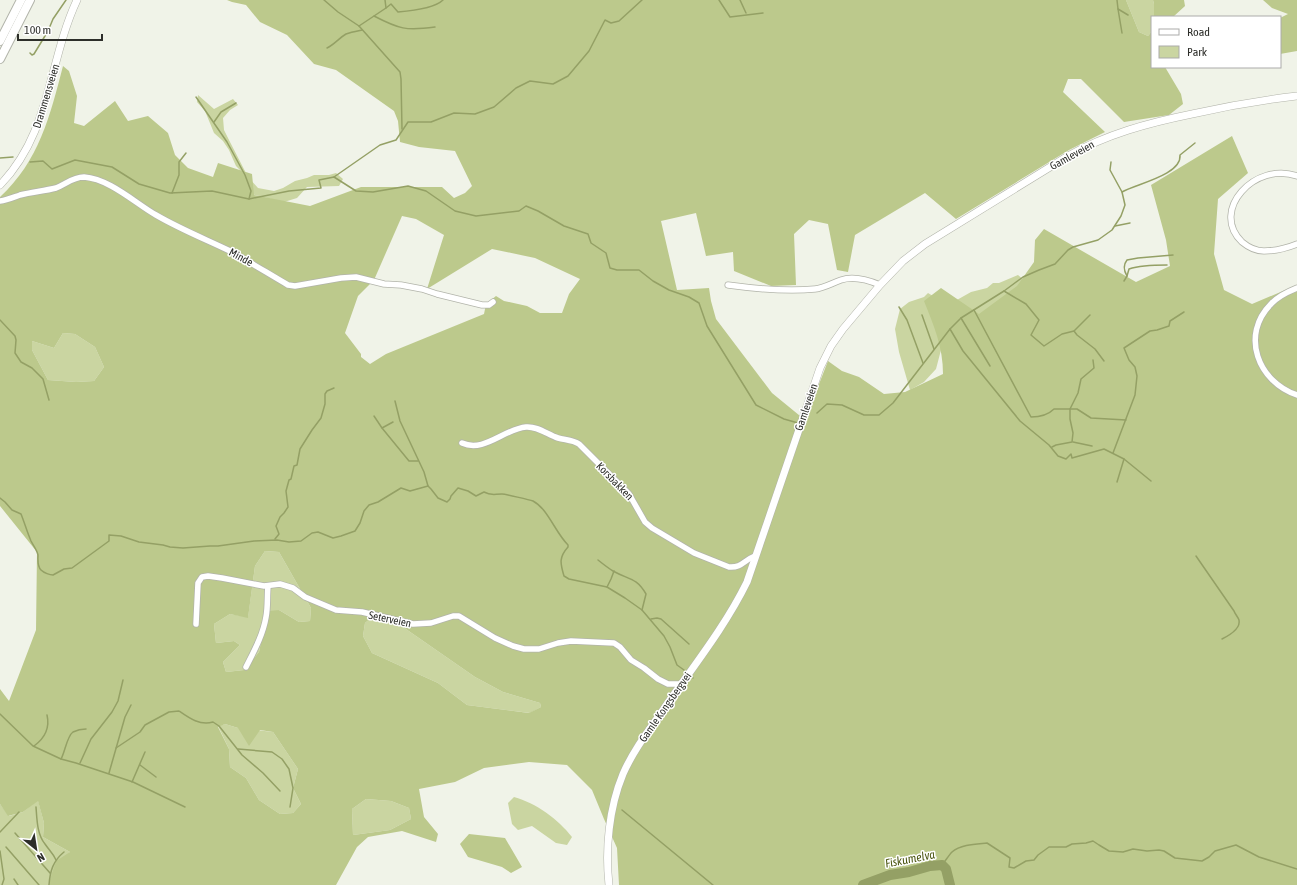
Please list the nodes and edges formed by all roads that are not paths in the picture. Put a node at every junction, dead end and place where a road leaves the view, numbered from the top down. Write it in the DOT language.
graph roads {
  1 [pos="21,0"];
  2 [pos="30,0"];
  3 [pos="77,0"];
  4 [pos="0,41"];
  5 [pos="0,59"];
  6 [pos="1297,96"];
  7 [pos="1297,176"];
  8 [pos="0,185"];
  9 [pos="0,201"];
  10 [pos="1297,244"];
  11 [pos="880,285"];
  12 [pos="728,286"];
  13 [pos="1297,288"];
  14 [pos="493,302"];
  15 [pos="1297,395"];
  16 [pos="462,442"];
  17 [pos="760,542"];
  18 [pos="755,556"];
  19 [pos="268,586"];
  20 [pos="196,624"];
  21 [pos="246,667"];
  22 [pos="681,684"];
  23 [pos="609,885"];
  1 -- 4 [label="highway"];
  2 -- 5 [label="highway"];
  3 -- 8 [label="main road, Drammensveien"];
  6 -- 11 [label="main road, Gamleveien"];
  7 -- 10 [label="street"];
  9 -- 14 [label="street, Minde"];
  11 -- 12 [label="street"];
  11 -- 17 [label="main road, Gamleveien"];
  13 -- 15 [label="street"];
  16 -- 18 [label="street, Korsbakken"];
  17 -- 18 [label="main road, Gamle Kongsbergvei"];
  18 -- 22 [label="main road, Gamle Kongsbergvei"];
  19 -- 20 [label="street, Seterveien"];
  19 -- 21 [label="street"];
  19 -- 22 [label="street, Seterveien"];
  22 -- 23 [label="main road, Gamle Kongsbergvei"];
}
